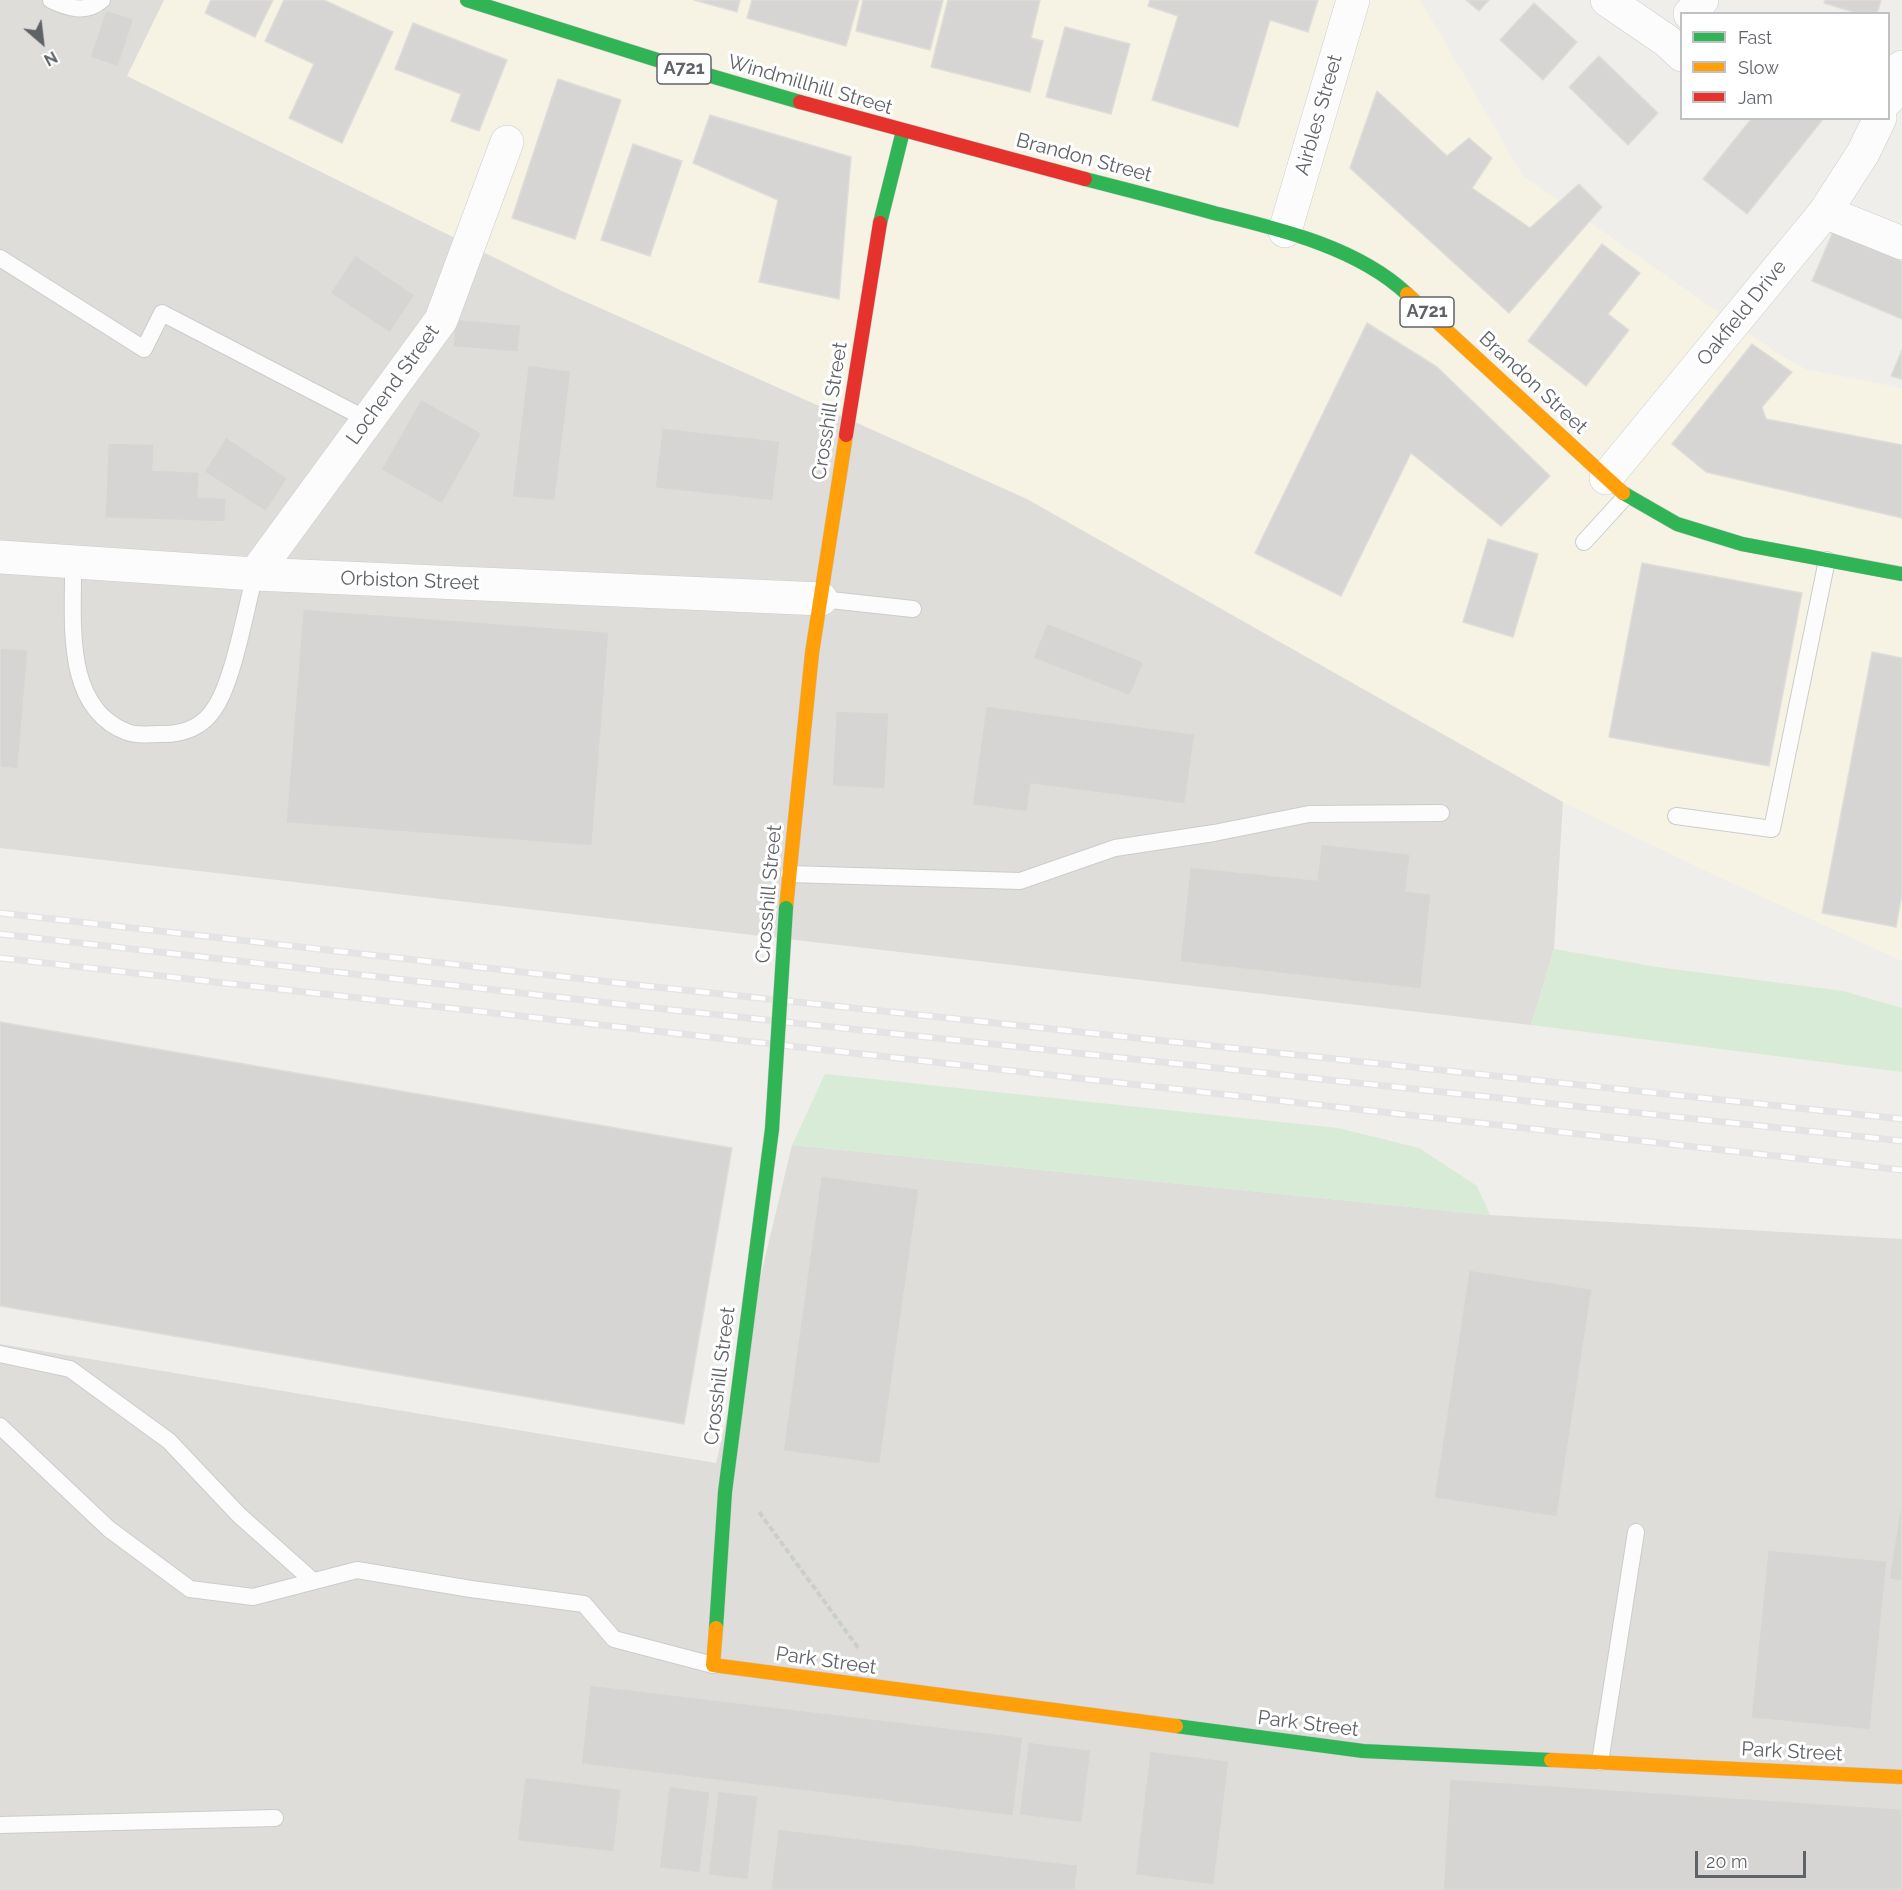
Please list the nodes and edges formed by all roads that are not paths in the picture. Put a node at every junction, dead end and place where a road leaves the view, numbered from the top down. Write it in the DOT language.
graph roads {
  1 [pos="51,0"];
  2 [pos="102,0"];
  3 [pos="467,0"];
  4 [pos="1353,0"];
  5 [pos="1607,0"];
  6 [pos="1702,0"];
  7 [pos="1692,12"];
  8 [pos="1677,40"];
  9 [pos="1902,67"];
  10 [pos="1890,94"];
  11 [pos="1879,120"];
  12 [pos="903,131"];
  13 [pos="507,142"];
  14 [pos="1825,212"];
  15 [pos="1285,231"];
  16 [pos="1902,243"];
  17 [pos="0,258"];
  18 [pos="368,420"];
  19 [pos="1616,487"];
  20 [pos="1584,542"];
  21 [pos="0,557"];
  22 [pos="1827,560"];
  23 [pos="73,562"];
  24 [pos="255,574"];
  25 [pos="1902,574"];
  26 [pos="821,599"];
  27 [pos="913,609"];
  28 [pos="1441,813"];
  29 [pos="1676,816"];
  30 [pos="789,874"];
  31 [pos="0,1354"];
  32 [pos="0,1426"];
  33 [pos="1636,1532"];
  34 [pos="312,1581"];
  35 [pos="713,1665"];
  36 [pos="1600,1762"];
  37 [pos="1902,1776"];
  38 [pos="275,1818"];
  39 [pos="0,1825"];
  1 -- 2 [label="lane"];
  3 -- 12 [label="street, Windmillhill Street / A721"];
  4 -- 15 [label="street, Airbles Street"];
  5 -- 8 [label="street"];
  6 -- 7 [label="street"];
  9 -- 10 [label="street"];
  11 -- 14 [label="street, Oakfield Drive"];
  12 -- 15 [label="street, Brandon Street / A721"];
  12 -- 26 [label="street, Crosshill Street"];
  13 -- 18 [label="street, Lochend Street"];
  14 -- 16 [label="street"];
  14 -- 19 [label="street, Oakfield Drive"];
  15 -- 19 [label="street, Brandon Street / A721"];
  17 -- 18 [label="lane"];
  18 -- 24 [label="street, Lochend Street"];
  19 -- 20 [label="lane"];
  19 -- 22 [label="street, Brandon Street / A721"];
  21 -- 23 [label="street, Orbiston Street"];
  22 -- 25 [label="street, Brandon Street / A721"];
  22 -- 29 [label="lane"];
  23 -- 24 [label="street, Orbiston Street"];
  23 -- 24 [label="lane"];
  24 -- 26 [label="street, Orbiston Street"];
  26 -- 27 [label="lane"];
  26 -- 30 [label="street, Crosshill Street"];
  28 -- 30 [label="lane"];
  30 -- 35 [label="street, Crosshill Street, bridge"];
  31 -- 34 [label="lane"];
  32 -- 34 [label="lane"];
  33 -- 36 [label="lane"];
  34 -- 35 [label="lane"];
  35 -- 36 [label="street, Park Street"];
  36 -- 37 [label="street, Park Street"];
  38 -- 39 [label="lane"];
}
